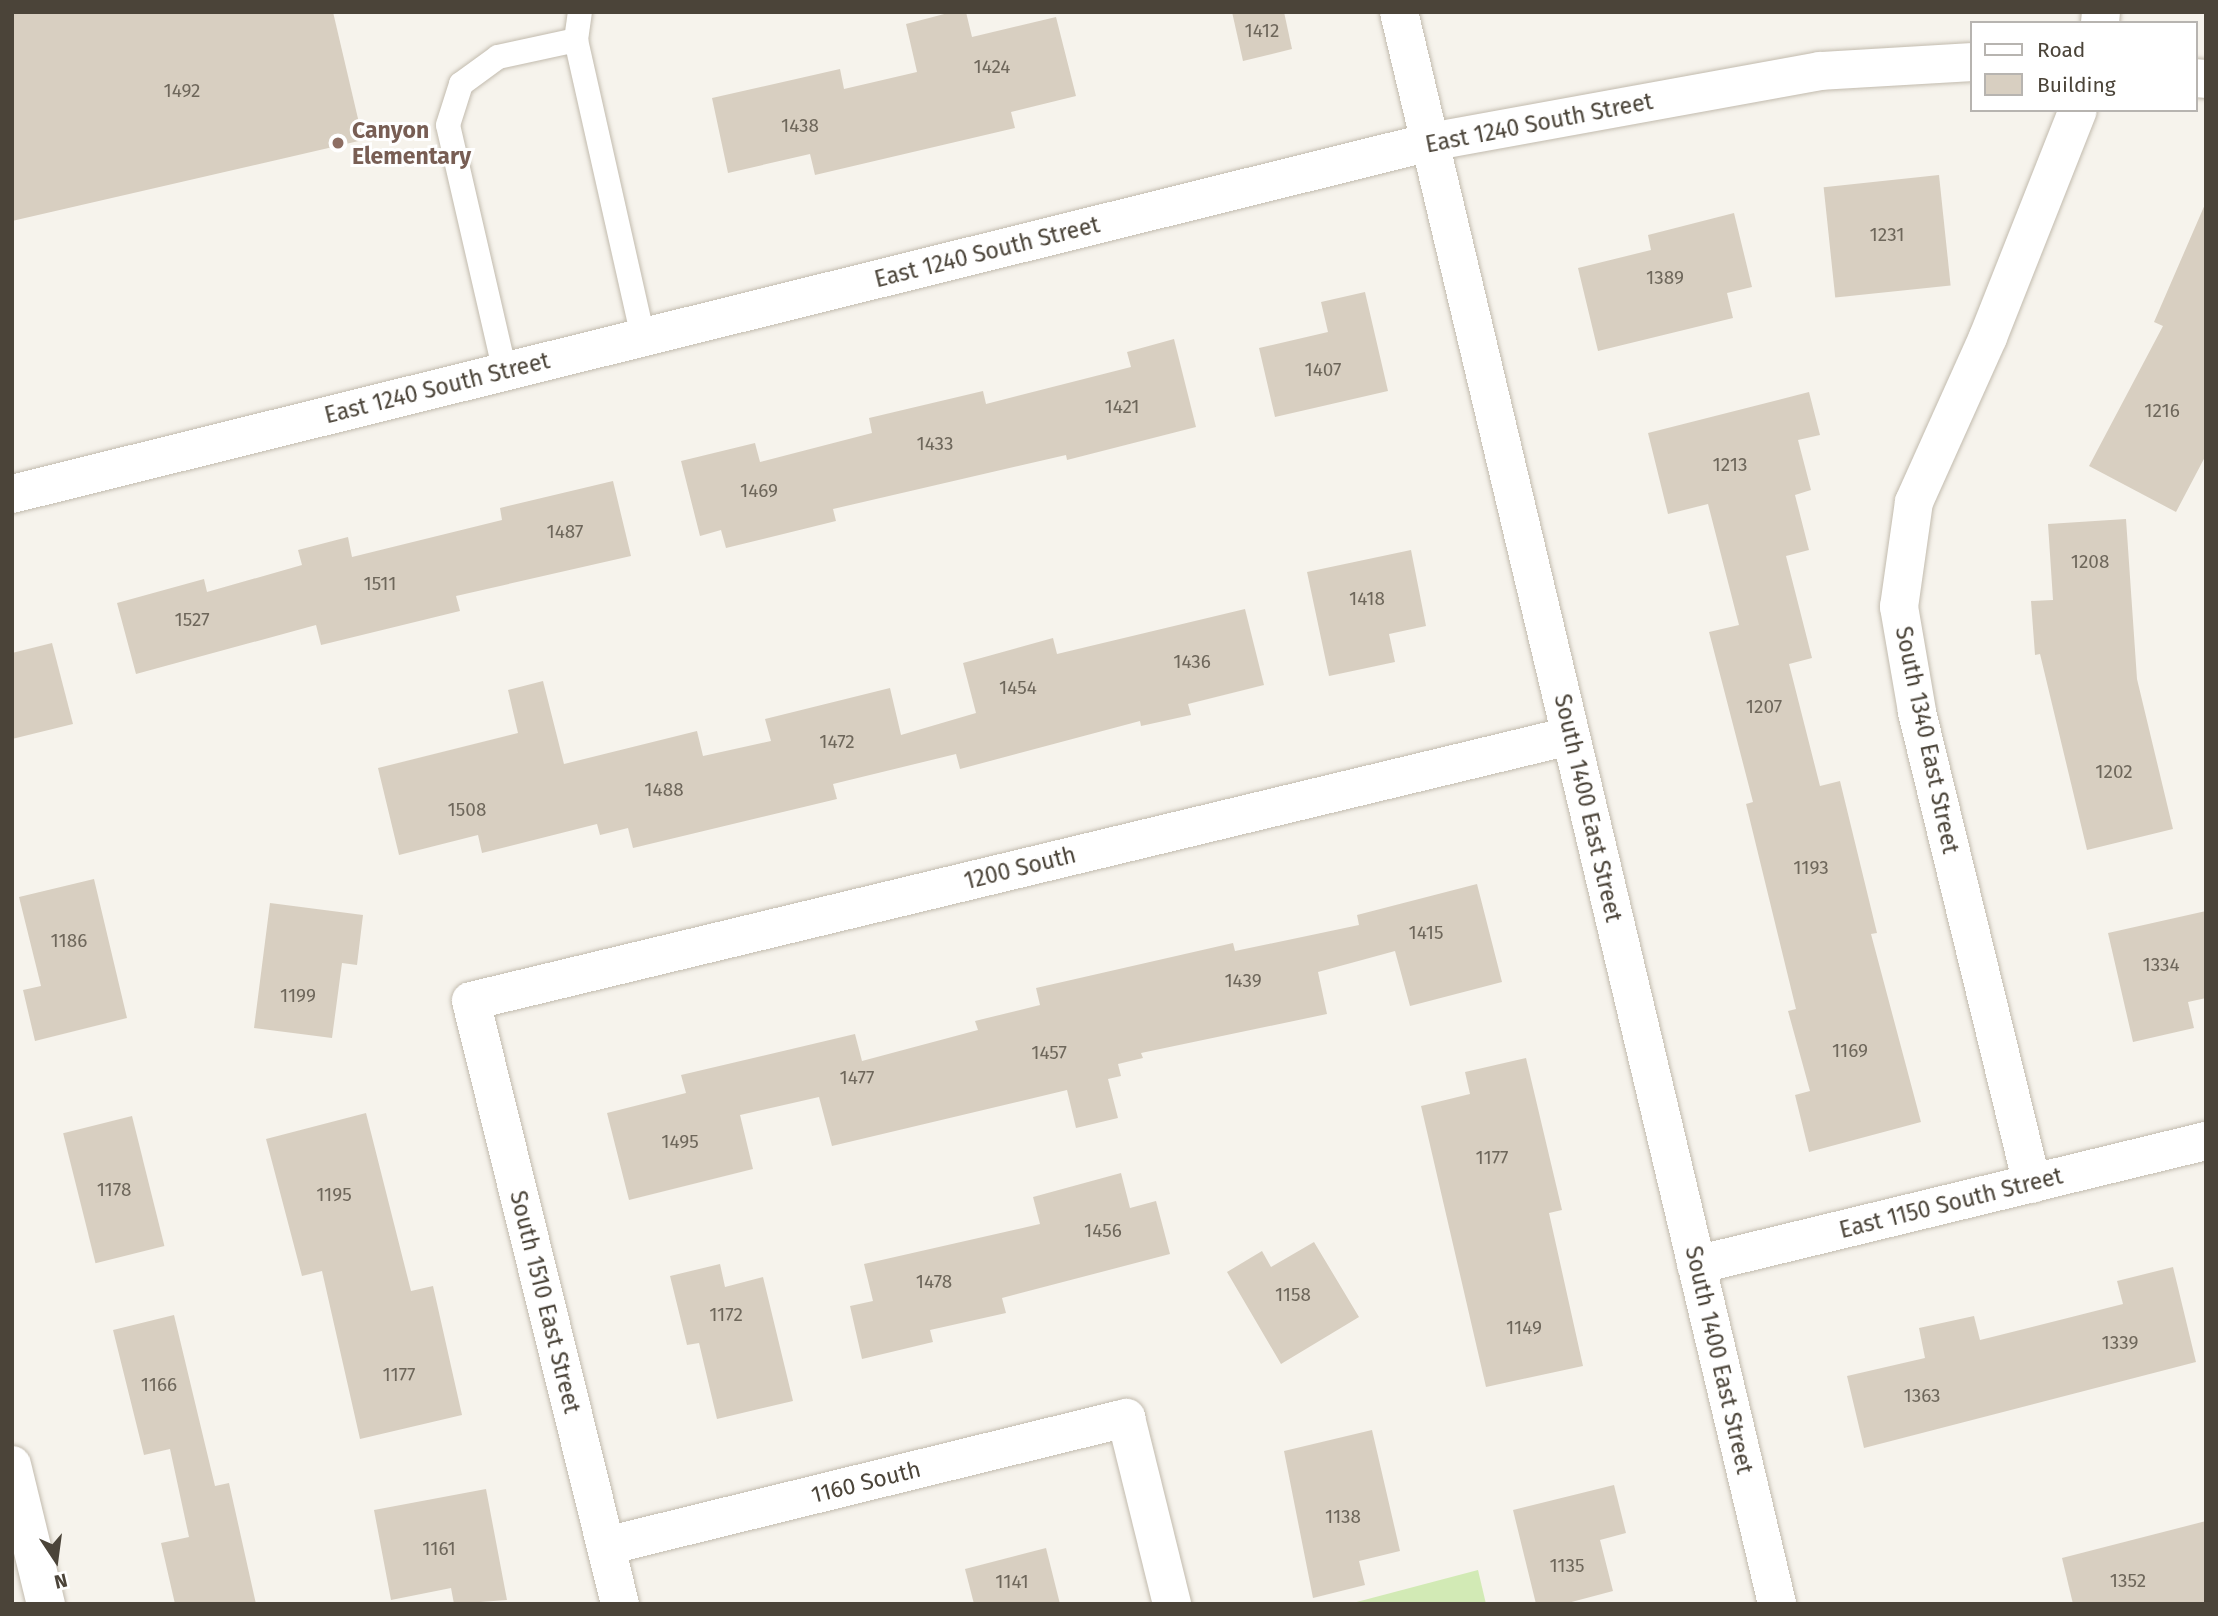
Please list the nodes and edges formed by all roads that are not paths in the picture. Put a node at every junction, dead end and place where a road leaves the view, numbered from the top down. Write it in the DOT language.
graph roads {
  1 [pos="580,12"];
  2 [pos="1399,12"];
  3 [pos="576,40"];
  4 [pos="1969,62"];
  5 [pos="2077,112"];
  6 [pos="1430,142"];
  7 [pos="643,337"];
  8 [pos="505,372"];
  9 [pos="12,494"];
  10 [pos="1570,736"];
  11 [pos="471,1001"];
  12 [pos="2206,1141"];
  13 [pos="2032,1184"];
  14 [pos="1696,1265"];
  15 [pos="12,1465"];
  16 [pos="606,1546"];
  17 [pos="46,1604"];
  18 [pos="621,1604"];
  19 [pos="1172,1604"];
  20 [pos="1777,1604"];
  1 -- 3 [label="lane"];
  2 -- 6 [label="street, South 1400 East Street"];
  3 -- 7 [label="lane"];
  3 -- 8 [label="lane"];
  4 -- 6 [label="street, East 1240 South Street"];
  5 -- 13 [label="street, South 1340 East Street"];
  6 -- 7 [label="street, East 1240 South Street"];
  6 -- 10 [label="street, South 1400 East Street"];
  7 -- 8 [label="street, East 1240 South Street"];
  8 -- 9 [label="street, East 1240 South Street"];
  10 -- 11 [label="street, 1200 South"];
  10 -- 14 [label="street, South 1400 East Street"];
  11 -- 16 [label="street, South 1510 East Street"];
  12 -- 13 [label="street, East 1150 South Street"];
  13 -- 14 [label="street, East 1150 South Street"];
  14 -- 20 [label="street, South 1400 East Street"];
  15 -- 17 [label="street"];
  16 -- 18 [label="street, South 1510 East Street"];
  16 -- 19 [label="street, 1160 South"];
}
